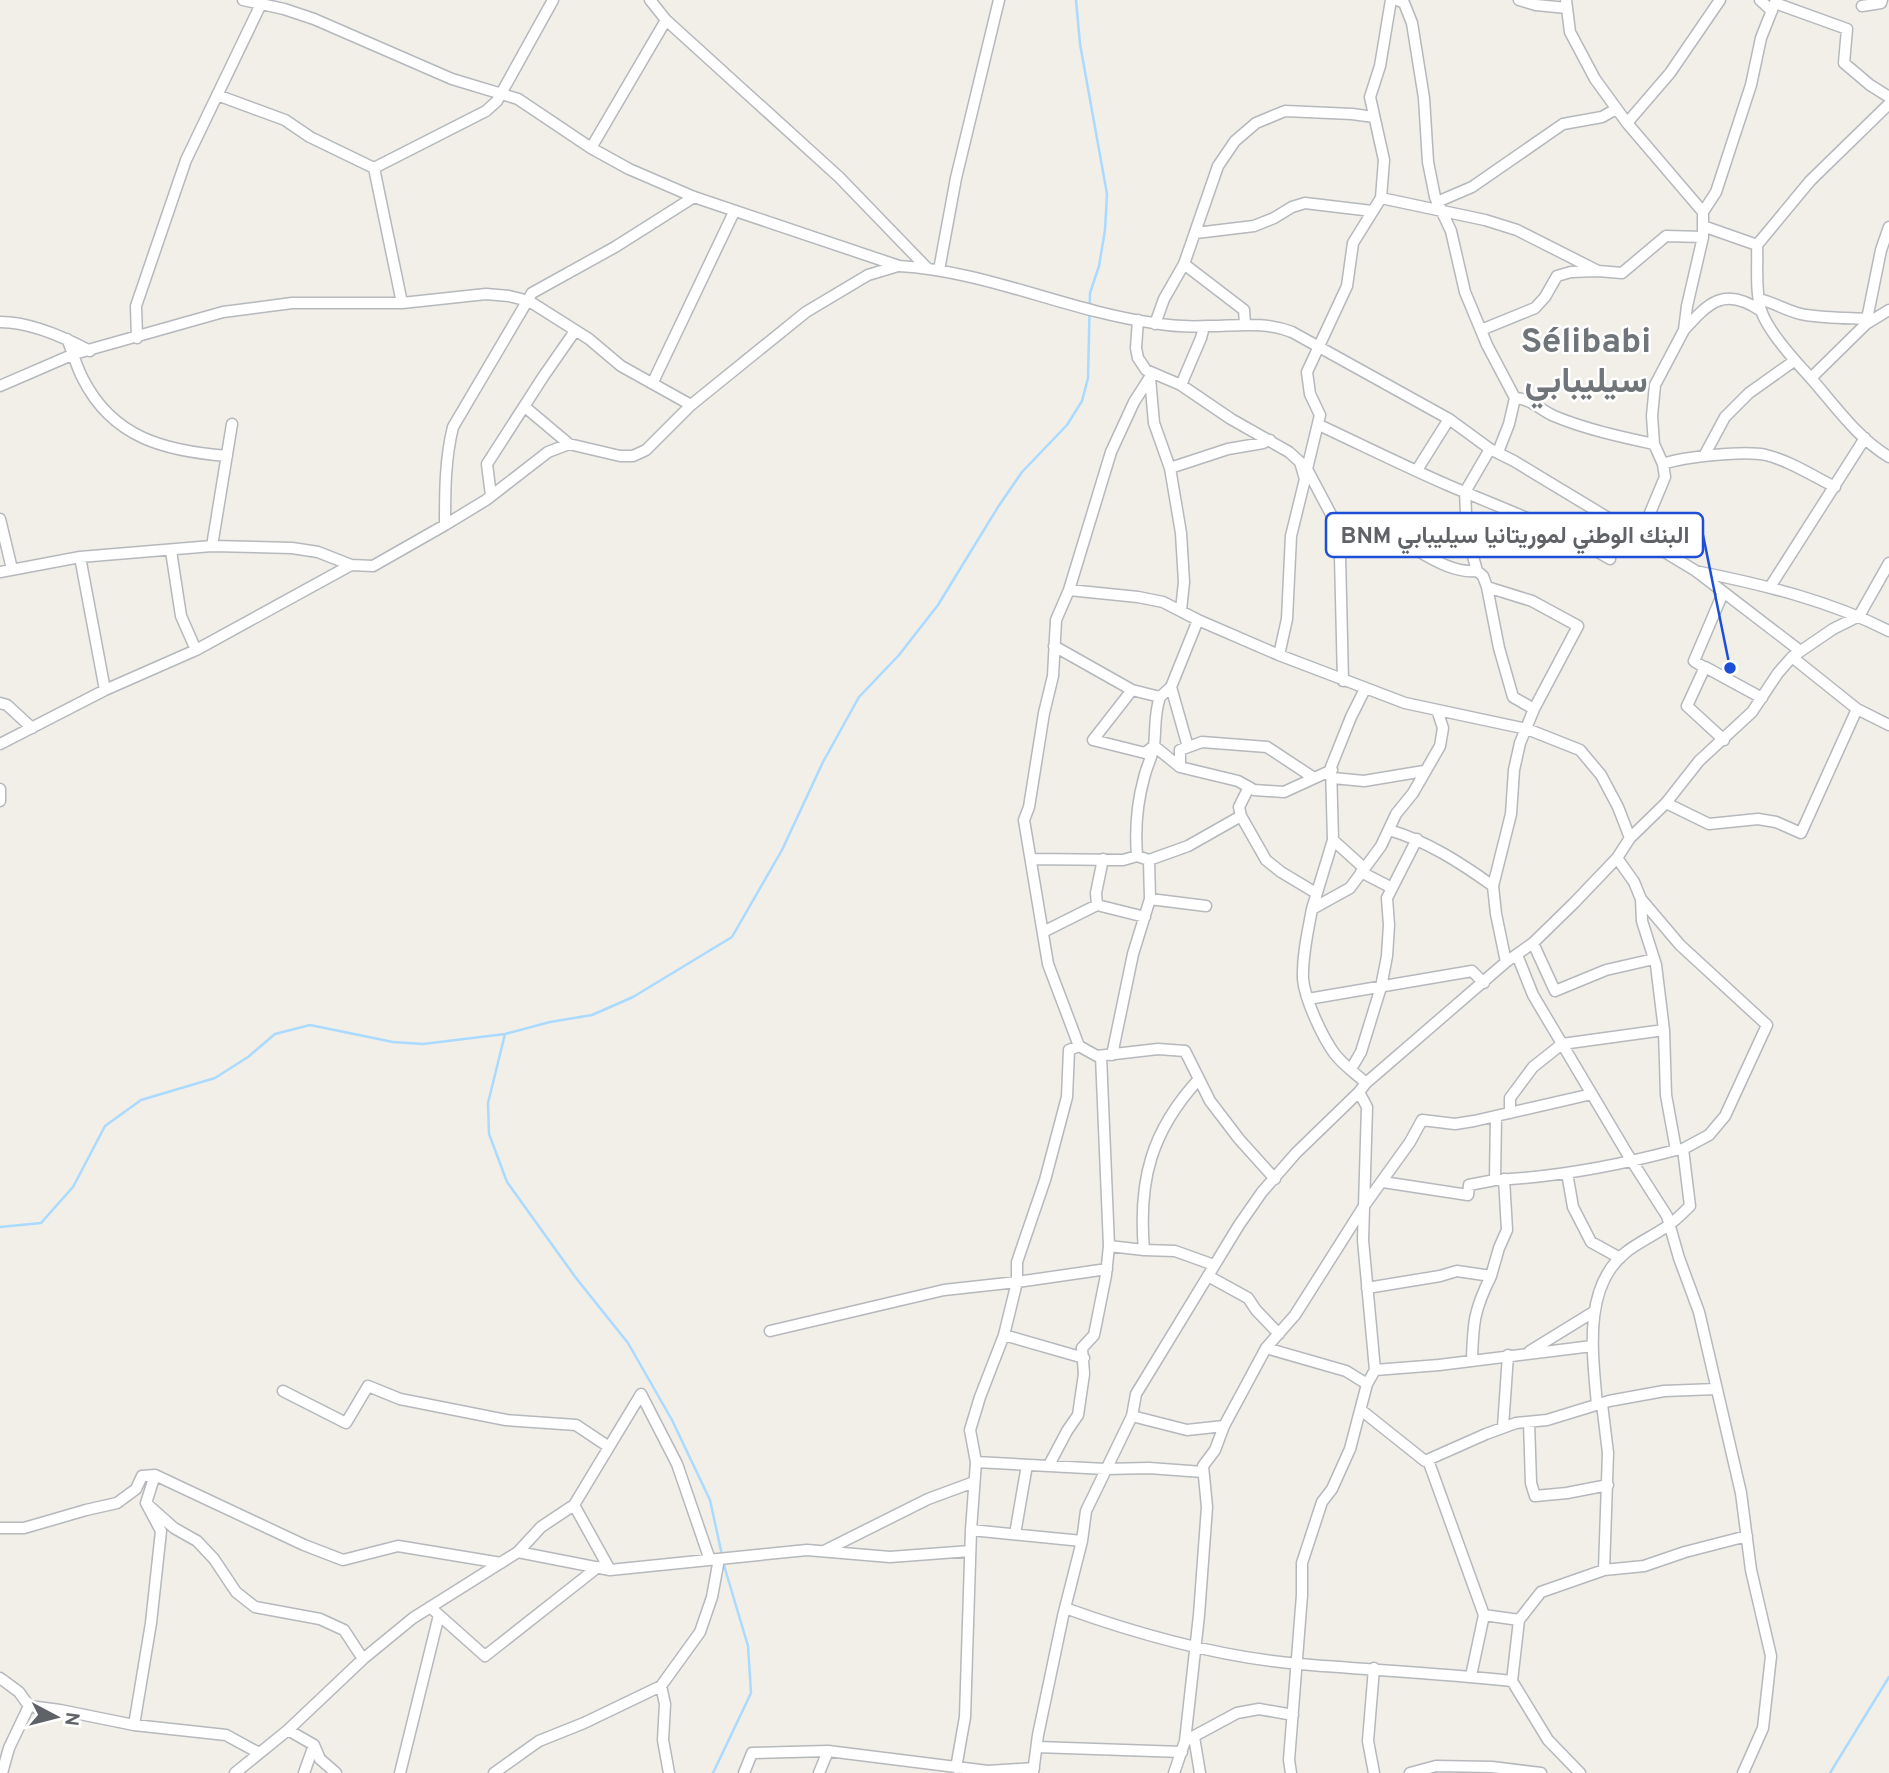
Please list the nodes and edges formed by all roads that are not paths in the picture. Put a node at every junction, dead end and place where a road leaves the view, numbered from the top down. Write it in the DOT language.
graph roads {
  1 [pos="243,0"];
  2 [pos="553,0"];
  3 [pos="650,0"];
  4 [pos="999,0"];
  5 [pos="1394,0"];
  6 [pos="1519,0"];
  7 [pos="1720,0"];
  8 [pos="1760,0"];
  9 [pos="1882,0"];
  10 [pos="1537,2"];
  11 [pos="261,4"];
  12 [pos="1567,4"];
  13 [pos="1774,5"];
  14 [pos="1862,6"];
  15 [pos="666,20"];
  16 [pos="502,94"];
  17 [pos="217,95"];
  18 [pos="1889,97"];
  19 [pos="1889,104"];
  20 [pos="1616,109"];
  21 [pos="1374,117"];
  22 [pos="1627,123"];
  23 [pos="590,148"];
  24 [pos="374,168"];
  25 [pos="694,197"];
  26 [pos="1381,198"];
  27 [pos="1439,207"];
  28 [pos="1372,211"];
  29 [pos="734,212"];
  30 [pos="1703,212"];
  31 [pos="1889,228"];
  32 [pos="1703,232"];
  33 [pos="1195,233"];
  34 [pos="1757,245"];
  35 [pos="1184,264"];
  36 [pos="898,266"];
  37 [pos="927,268"];
  38 [pos="939,270"];
  39 [pos="1598,271"];
  40 [pos="1759,299"];
  41 [pos="529,301"];
  42 [pos="402,303"];
  43 [pos="1889,310"];
  44 [pos="1761,311"];
  45 [pos="1138,320"];
  46 [pos="0,322"];
  47 [pos="1867,322"];
  48 [pos="1155,324"];
  49 [pos="1245,324"];
  50 [pos="1203,327"];
  51 [pos="1481,330"];
  52 [pos="1684,330"];
  53 [pos="575,331"];
  54 [pos="67,338"];
  55 [pos="136,338"];
  56 [pos="1320,347"];
  57 [pos="90,351"];
  58 [pos="74,354"];
  59 [pos="1794,361"];
  60 [pos="1151,376"];
  61 [pos="1811,378"];
  62 [pos="653,382"];
  63 [pos="1181,385"];
  64 [pos="0,386"];
  65 [pos="1515,398"];
  66 [pos="691,405"];
  67 [pos="525,407"];
  68 [pos="1449,419"];
  69 [pos="232,424"];
  70 [pos="1319,425"];
  71 [pos="1865,438"];
  72 [pos="1270,440"];
  73 [pos="1654,443"];
  74 [pos="569,444"];
  75 [pos="1494,451"];
  76 [pos="1289,452"];
  77 [pos="1310,452"];
  78 [pos="227,456"];
  79 [pos="1704,456"];
  80 [pos="1889,457"];
  81 [pos="1663,464"];
  82 [pos="1170,468"];
  83 [pos="1417,470"];
  84 [pos="1309,480"];
  85 [pos="1835,487"];
  86 [pos="1465,492"];
  87 [pos="491,496"];
  88 [pos="0,519"];
  89 [pos="1334,520"];
  90 [pos="445,525"];
  91 [pos="1640,537"];
  92 [pos="212,546"];
  93 [pos="171,551"];
  94 [pos="80,557"];
  95 [pos="1610,559"];
  96 [pos="1889,563"];
  97 [pos="351,565"];
  98 [pos="12,569"];
  99 [pos="1477,571"];
  100 [pos="1696,571"];
  101 [pos="0,572"];
  102 [pos="1487,587"];
  103 [pos="1770,587"];
  104 [pos="1069,590"];
  105 [pos="1723,593"];
  106 [pos="1181,610"];
  107 [pos="1859,616"];
  108 [pos="1198,620"];
  109 [pos="1889,631"];
  110 [pos="1054,646"];
  111 [pos="196,650"];
  112 [pos="1796,654"];
  113 [pos="1279,655"];
  114 [pos="1704,668"];
  115 [pos="1343,681"];
  116 [pos="1171,687"];
  117 [pos="1366,689"];
  118 [pos="105,690"];
  119 [pos="1132,690"];
  120 [pos="1160,697"];
  121 [pos="1762,698"];
  122 [pos="0,703"];
  123 [pos="1534,709"];
  124 [pos="1857,709"];
  125 [pos="1437,710"];
  126 [pos="1889,725"];
  127 [pos="32,728"];
  128 [pos="1527,729"];
  129 [pos="1724,740"];
  130 [pos="0,744"];
  131 [pos="1154,746"];
  132 [pos="1188,747"];
  133 [pos="1180,766"];
  134 [pos="1424,771"];
  135 [pos="1332,774"];
  136 [pos="1314,778"];
  137 [pos="1249,787"];
  138 [pos="0,789"];
  139 [pos="0,801"];
  140 [pos="1666,803"];
  141 [pos="1241,816"];
  142 [pos="1389,830"];
  143 [pos="1630,838"];
  144 [pos="1417,839"];
  145 [pos="1333,840"];
  146 [pos="1137,856"];
  147 [pos="1617,858"];
  148 [pos="1032,859"];
  149 [pos="1103,859"];
  150 [pos="1149,860"];
  151 [pos="1363,870"];
  152 [pos="1493,886"];
  153 [pos="1392,888"];
  154 [pos="1316,894"];
  155 [pos="1150,899"];
  156 [pos="1641,899"];
  157 [pos="1097,905"];
  158 [pos="1206,906"];
  159 [pos="1312,909"];
  160 [pos="1145,917"];
  161 [pos="1044,932"];
  162 [pos="1533,943"];
  163 [pos="1517,955"];
  164 [pos="1654,959"];
  165 [pos="1506,962"];
  166 [pos="1484,983"];
  167 [pos="1381,987"];
  168 [pos="1308,999"];
  169 [pos="1664,1030"];
  170 [pos="1562,1044"];
  171 [pos="1079,1046"];
  172 [pos="1106,1055"];
  173 [pos="1351,1069"];
  174 [pos="1199,1079"];
  175 [pos="1366,1083"];
  176 [pos="1359,1092"];
  177 [pos="1592,1094"];
  178 [pos="1510,1113"];
  179 [pos="1496,1116"];
  180 [pos="1679,1149"];
  181 [pos="1632,1162"];
  182 [pos="1567,1173"];
  183 [pos="1275,1179"];
  184 [pos="1499,1179"];
  185 [pos="1383,1182"];
  186 [pos="1364,1206"];
  187 [pos="1670,1225"];
  188 [pos="1109,1246"];
  189 [pos="1144,1251"];
  190 [pos="1620,1258"];
  191 [pos="1214,1265"];
  192 [pos="1107,1269"];
  193 [pos="1208,1276"];
  194 [pos="1491,1276"];
  195 [pos="1017,1282"];
  196 [pos="1367,1288"];
  197 [pos="1595,1311"];
  198 [pos="770,1331"];
  199 [pos="1279,1334"];
  200 [pos="1004,1335"];
  201 [pos="1592,1346"];
  202 [pos="1266,1348"];
  203 [pos="1527,1353"];
  204 [pos="1508,1356"];
  205 [pos="1084,1358"];
  206 [pos="1472,1360"];
  207 [pos="1375,1370"];
  208 [pos="1367,1384"];
  209 [pos="1716,1389"];
  210 [pos="283,1391"];
  211 [pos="1599,1404"];
  212 [pos="1361,1410"];
  213 [pos="1132,1416"];
  214 [pos="1529,1423"];
  215 [pos="1224,1426"];
  216 [pos="1503,1427"];
  217 [pos="609,1447"];
  218 [pos="1428,1460"];
  219 [pos="976,1462"];
  220 [pos="1027,1465"];
  221 [pos="1049,1465"];
  222 [pos="1105,1469"];
  223 [pos="1203,1472"];
  224 [pos="155,1475"];
  225 [pos="974,1482"];
  226 [pos="1608,1485"];
  227 [pos="146,1503"];
  228 [pos="574,1505"];
  229 [pos="0,1528"];
  230 [pos="971,1530"];
  231 [pos="1014,1534"];
  232 [pos="1747,1536"];
  233 [pos="1082,1541"];
  234 [pos="970,1551"];
  235 [pos="518,1552"];
  236 [pos="823,1552"];
  237 [pos="715,1559"];
  238 [pos="500,1563"];
  239 [pos="598,1567"];
  240 [pos="610,1570"];
  241 [pos="1604,1570"];
  242 [pos="429,1607"];
  243 [pos="1065,1608"];
  244 [pos="439,1615"];
  245 [pos="1484,1615"];
  246 [pos="1518,1620"];
  247 [pos="1196,1646"];
  248 [pos="363,1659"];
  249 [pos="1297,1664"];
  250 [pos="1374,1668"];
  251 [pos="1471,1676"];
  252 [pos="0,1678"];
  253 [pos="1512,1681"];
  254 [pos="661,1686"];
  255 [pos="29,1706"];
  256 [pos="1293,1714"];
  257 [pos="134,1725"];
  258 [pos="288,1730"];
  259 [pos="1190,1739"];
  260 [pos="314,1745"];
  261 [pos="1037,1747"];
  262 [pos="828,1751"];
  263 [pos="1182,1752"];
  264 [pos="259,1753"];
  265 [pos="956,1768"];
  266 [pos="1005,1771"];
  267 [pos="1033,1771"];
  268 [pos="2,1773"];
  269 [pos="235,1773"];
  270 [pos="304,1773"];
  271 [pos="336,1773"];
  272 [pos="400,1773"];
  273 [pos="494,1773"];
  274 [pos="669,1773"];
  275 [pos="744,1773"];
  276 [pos="819,1773"];
  277 [pos="1174,1773"];
  278 [pos="1200,1773"];
  279 [pos="1291,1773"];
  280 [pos="1374,1773"];
  281 [pos="1410,1773"];
  282 [pos="1541,1773"];
  283 [pos="1580,1773"];
  284 [pos="1744,1773"];
  1 -- 11 [label="street"];
  2 -- 16 [label="street"];
  3 -- 15 [label="street"];
  4 -- 38 [label="street"];
  5 -- 21 [label="street"];
  5 -- 27 [label="street"];
  6 -- 10 [label="street"];
  7 -- 22 [label="street"];
  8 -- 13 [label="street"];
  9 -- 14 [label="street"];
  10 -- 12 [label="street"];
  11 -- 16 [label="street"];
  11 -- 17 [label="street"];
  12 -- 20 [label="street"];
  13 -- 18 [label="street"];
  13 -- 30 [label="street"];
  15 -- 23 [label="street"];
  15 -- 37 [label="street"];
  16 -- 23 [label="street"];
  16 -- 24 [label="street"];
  17 -- 24 [label="street"];
  17 -- 55 [label="street"];
  19 -- 34 [label="street"];
  20 -- 22 [label="street"];
  20 -- 27 [label="street"];
  21 -- 26 [label="street"];
  21 -- 33 [label="street"];
  22 -- 30 [label="street"];
  23 -- 25 [label="street"];
  24 -- 42 [label="street"];
  25 -- 29 [label="street"];
  25 -- 41 [label="street"];
  26 -- 27 [label="street"];
  26 -- 28 [label="street"];
  27 -- 39 [label="street"];
  27 -- 51 [label="street"];
  28 -- 33 [label="street"];
  28 -- 56 [label="street"];
  29 -- 36 [label="street"];
  29 -- 62 [label="street"];
  30 -- 32 [label="street"];
  31 -- 47 [label="street"];
  32 -- 34 [label="street"];
  32 -- 39 [label="street"];
  32 -- 52 [label="street"];
  33 -- 35 [label="street"];
  34 -- 40 [label="street"];
  35 -- 48 [label="street"];
  35 -- 49 [label="street"];
  36 -- 37 [label="street"];
  36 -- 66 [label="street"];
  37 -- 38 [label="street"];
  38 -- 45 [label="street"];
  39 -- 51 [label="street"];
  40 -- 44 [label="street"];
  40 -- 47 [label="street"];
  41 -- 42 [label="street"];
  41 -- 53 [label="street"];
  41 -- 90 [label="street"];
  42 -- 55 [label="street"];
  43 -- 47 [label="street"];
  44 -- 52 [label="street"];
  44 -- 59 [label="street"];
  45 -- 48 [label="street"];
  45 -- 60 [label="street"];
  46 -- 54 [label="street"];
  47 -- 61 [label="street"];
  48 -- 50 [label="street"];
  49 -- 50 [label="street"];
  49 -- 56 [label="street"];
  50 -- 63 [label="street"];
  51 -- 65 [label="street"];
  52 -- 73 [label="street"];
  53 -- 62 [label="street"];
  53 -- 67 [label="street"];
  54 -- 57 [label="street"];
  54 -- 58 [label="street"];
  55 -- 57 [label="street"];
  56 -- 68 [label="street"];
  56 -- 70 [label="street"];
  57 -- 58 [label="street"];
  58 -- 64 [label="street"];
  58 -- 78 [label="street"];
  59 -- 61 [label="street"];
  59 -- 79 [label="street"];
  60 -- 63 [label="street"];
  60 -- 82 [label="street"];
  60 -- 104 [label="street"];
  61 -- 71 [label="street"];
  62 -- 66 [label="street"];
  63 -- 72 [label="street"];
  65 -- 73 [label="street"];
  65 -- 75 [label="street"];
  66 -- 74 [label="street"];
  67 -- 74 [label="street"];
  67 -- 87 [label="street"];
  68 -- 75 [label="street"];
  68 -- 83 [label="street"];
  69 -- 78 [label="street"];
  70 -- 77 [label="street"];
  70 -- 83 [label="street"];
  71 -- 80 [label="street"];
  71 -- 85 [label="street"];
  72 -- 76 [label="street"];
  72 -- 82 [label="street"];
  73 -- 81 [label="street"];
  74 -- 87 [label="street"];
  75 -- 86 [label="street"];
  75 -- 91 [label="street"];
  76 -- 77 [label="street"];
  76 -- 84 [label="street"];
  77 -- 84 [label="street"];
  78 -- 92 [label="street"];
  79 -- 81 [label="street"];
  79 -- 85 [label="street"];
  81 -- 91 [label="street"];
  82 -- 106 [label="street"];
  83 -- 86 [label="street"];
  84 -- 89 [label="street"];
  84 -- 113 [label="street"];
  85 -- 103 [label="street"];
  86 -- 95 [label="street"];
  86 -- 99 [label="street"];
  87 -- 90 [label="street"];
  88 -- 98 [label="street"];
  89 -- 99 [label="street"];
  89 -- 115 [label="street"];
  90 -- 97 [label="street"];
  91 -- 100 [label="street"];
  92 -- 93 [label="street"];
  92 -- 97 [label="street"];
  93 -- 94 [label="street"];
  93 -- 111 [label="street"];
  94 -- 98 [label="street"];
  94 -- 118 [label="street"];
  96 -- 107 [label="street"];
  97 -- 111 [label="street"];
  98 -- 101 [label="street"];
  99 -- 102 [label="street"];
  100 -- 103 [label="street"];
  100 -- 105 [label="street"];
  102 -- 123 [label="street"];
  102 -- 123 [label="street"];
  103 -- 107 [label="street"];
  104 -- 106 [label="street"];
  104 -- 110 [label="street"];
  105 -- 112 [label="street"];
  105 -- 114 [label="street"];
  106 -- 108 [label="street"];
  107 -- 109 [label="street"];
  107 -- 112 [label="street"];
  108 -- 113 [label="street"];
  108 -- 116 [label="street"];
  110 -- 119 [label="street"];
  110 -- 148 [label="street"];
  111 -- 118 [label="street"];
  112 -- 121 [label="street"];
  112 -- 124 [label="street"];
  113 -- 115 [label="street"];
  114 -- 121 [label="street"];
  114 -- 129 [label="street"];
  115 -- 117 [label="street"];
  116 -- 120 [label="street"];
  116 -- 132 [label="street"];
  117 -- 125 [label="street"];
  117 -- 135 [label="street"];
  118 -- 127 [label="street"];
  119 -- 120 [label="street"];
  119 -- 131 [label="street"];
  120 -- 131 [label="street"];
  121 -- 129 [label="street"];
  122 -- 127 [label="street"];
  123 -- 128 [label="street"];
  124 -- 126 [label="street"];
  124 -- 140 [label="street"];
  125 -- 128 [label="street"];
  125 -- 134 [label="street"];
  127 -- 130 [label="street"];
  128 -- 143 [label="street"];
  128 -- 152 [label="street"];
  129 -- 140 [label="street"];
  131 -- 133 [label="street"];
  131 -- 146 [label="street"];
  132 -- 133 [label="street"];
  132 -- 136 [label="street"];
  133 -- 137 [label="street"];
  134 -- 135 [label="street"];
  134 -- 142 [label="street"];
  135 -- 136 [label="street"];
  135 -- 145 [label="street"];
  136 -- 137 [label="street"];
  137 -- 141 [label="street"];
  138 -- 139 [label="street"];
  140 -- 143 [label="street"];
  141 -- 150 [label="street"];
  141 -- 154 [label="street"];
  142 -- 144 [label="street"];
  142 -- 151 [label="street"];
  143 -- 147 [label="street"];
  144 -- 152 [label="street"];
  144 -- 153 [label="street"];
  145 -- 151 [label="street"];
  145 -- 154 [label="street"];
  146 -- 149 [label="street"];
  146 -- 150 [label="street"];
  147 -- 156 [label="street"];
  147 -- 162 [label="street"];
  148 -- 149 [label="street"];
  148 -- 161 [label="street"];
  149 -- 157 [label="street"];
  150 -- 155 [label="street"];
  151 -- 153 [label="street"];
  151 -- 159 [label="street"];
  152 -- 165 [label="street"];
  153 -- 167 [label="street"];
  154 -- 159 [label="street"];
  155 -- 158 [label="street"];
  155 -- 160 [label="street"];
  156 -- 164 [label="street"];
  156 -- 180 [label="street"];
  157 -- 160 [label="street"];
  157 -- 161 [label="street"];
  159 -- 168 [label="street"];
  160 -- 172 [label="street"];
  161 -- 171 [label="street"];
  162 -- 163 [label="street"];
  162 -- 164 [label="street"];
  163 -- 165 [label="street"];
  163 -- 170 [label="street"];
  164 -- 169 [label="street"];
  165 -- 166 [label="street"];
  166 -- 167 [label="street"];
  166 -- 175 [label="street"];
  167 -- 168 [label="street"];
  167 -- 173 [label="street"];
  168 -- 173 [label="street"];
  169 -- 170 [label="street"];
  169 -- 180 [label="street"];
  170 -- 177 [label="street"];
  170 -- 178 [label="street"];
  171 -- 172 [label="street"];
  171 -- 195 [label="street"];
  172 -- 174 [label="street"];
  172 -- 188 [label="street"];
  173 -- 175 [label="street"];
  174 -- 183 [label="street"];
  174 -- 189 [label="street"];
  175 -- 176 [label="street"];
  176 -- 183 [label="street"];
  176 -- 186 [label="street"];
  177 -- 178 [label="street"];
  177 -- 181 [label="street"];
  178 -- 179 [label="street"];
  179 -- 184 [label="street"];
  179 -- 185 [label="street"];
  180 -- 181 [label="street"];
  180 -- 187 [label="street"];
  181 -- 182 [label="street"];
  181 -- 187 [label="street"];
  182 -- 184 [label="street"];
  182 -- 190 [label="street"];
  183 -- 191 [label="street"];
  184 -- 185 [label="street"];
  184 -- 194 [label="street"];
  185 -- 186 [label="street"];
  186 -- 196 [label="street"];
  186 -- 199 [label="street"];
  187 -- 190 [label="street"];
  187 -- 209 [label="street"];
  188 -- 189 [label="street"];
  188 -- 192 [label="street"];
  189 -- 191 [label="street"];
  190 -- 197 [label="street"];
  191 -- 193 [label="street"];
  192 -- 195 [label="street"];
  192 -- 205 [label="street"];
  193 -- 199 [label="street"];
  193 -- 213 [label="street"];
  194 -- 196 [label="street"];
  194 -- 206 [label="street"];
  195 -- 198 [label="street"];
  195 -- 200 [label="street"];
  196 -- 207 [label="street"];
  197 -- 201 [label="street"];
  197 -- 203 [label="street"];
  199 -- 202 [label="street"];
  200 -- 205 [label="street"];
  200 -- 219 [label="street"];
  201 -- 203 [label="street"];
  201 -- 211 [label="street"];
  202 -- 208 [label="street"];
  202 -- 215 [label="street"];
  203 -- 204 [label="street"];
  204 -- 206 [label="street"];
  204 -- 216 [label="street"];
  205 -- 221 [label="street"];
  206 -- 207 [label="street"];
  207 -- 208 [label="street"];
  208 -- 212 [label="street"];
  209 -- 211 [label="street"];
  209 -- 232 [label="street"];
  210 -- 217 [label="street"];
  211 -- 214 [label="street"];
  211 -- 226 [label="street"];
  212 -- 218 [label="street"];
  212 -- 249 [label="street"];
  213 -- 215 [label="street"];
  213 -- 222 [label="street"];
  214 -- 216 [label="street"];
  214 -- 226 [label="street"];
  215 -- 223 [label="street"];
  216 -- 218 [label="street"];
  217 -- 228 [label="street"];
  217 -- 237 [label="street"];
  218 -- 245 [label="street"];
  219 -- 220 [label="street"];
  219 -- 225 [label="street"];
  220 -- 221 [label="street"];
  220 -- 231 [label="street"];
  221 -- 222 [label="street"];
  222 -- 223 [label="street"];
  222 -- 233 [label="street"];
  223 -- 247 [label="street"];
  224 -- 227 [label="street"];
  224 -- 229 [label="street"];
  224 -- 238 [label="street"];
  225 -- 230 [label="street"];
  225 -- 236 [label="street"];
  226 -- 241 [label="street"];
  227 -- 248 [label="street"];
  227 -- 257 [label="street"];
  228 -- 235 [label="street"];
  228 -- 240 [label="street"];
  230 -- 231 [label="street"];
  230 -- 234 [label="street"];
  231 -- 233 [label="street"];
  232 -- 241 [label="street"];
  232 -- 284 [label="street"];
  233 -- 243 [label="street"];
  234 -- 236 [label="street"];
  234 -- 265 [label="street"];
  235 -- 238 [label="street"];
  235 -- 239 [label="street"];
  236 -- 237 [label="street"];
  237 -- 240 [label="street"];
  237 -- 254 [label="street"];
  238 -- 242 [label="street"];
  239 -- 240 [label="street"];
  239 -- 244 [label="street"];
  241 -- 246 [label="street"];
  242 -- 244 [label="street"];
  242 -- 248 [label="street"];
  243 -- 247 [label="street"];
  243 -- 261 [label="street"];
  244 -- 272 [label="street"];
  245 -- 246 [label="street"];
  245 -- 251 [label="street"];
  246 -- 253 [label="street"];
  247 -- 249 [label="street"];
  247 -- 259 [label="street"];
  248 -- 258 [label="street"];
  249 -- 250 [label="street"];
  249 -- 256 [label="street"];
  250 -- 251 [label="street"];
  250 -- 280 [label="street"];
  251 -- 253 [label="street"];
  252 -- 255 [label="street"];
  253 -- 283 [label="street"];
  254 -- 273 [label="street"];
  254 -- 274 [label="street"];
  255 -- 257 [label="street"];
  255 -- 268 [label="street"];
  256 -- 259 [label="street"];
  256 -- 279 [label="street"];
  257 -- 264 [label="street"];
  258 -- 260 [label="street"];
  258 -- 264 [label="street"];
  259 -- 263 [label="street"];
  259 -- 278 [label="street"];
  260 -- 270 [label="street"];
  260 -- 271 [label="street"];
  261 -- 263 [label="street"];
  261 -- 267 [label="street"];
  262 -- 265 [label="street"];
  262 -- 275 [label="street"];
  262 -- 276 [label="street"];
  263 -- 277 [label="street"];
  264 -- 269 [label="street"];
  265 -- 266 [label="street"];
  266 -- 267 [label="street"];
  281 -- 282 [label="street"];
}
